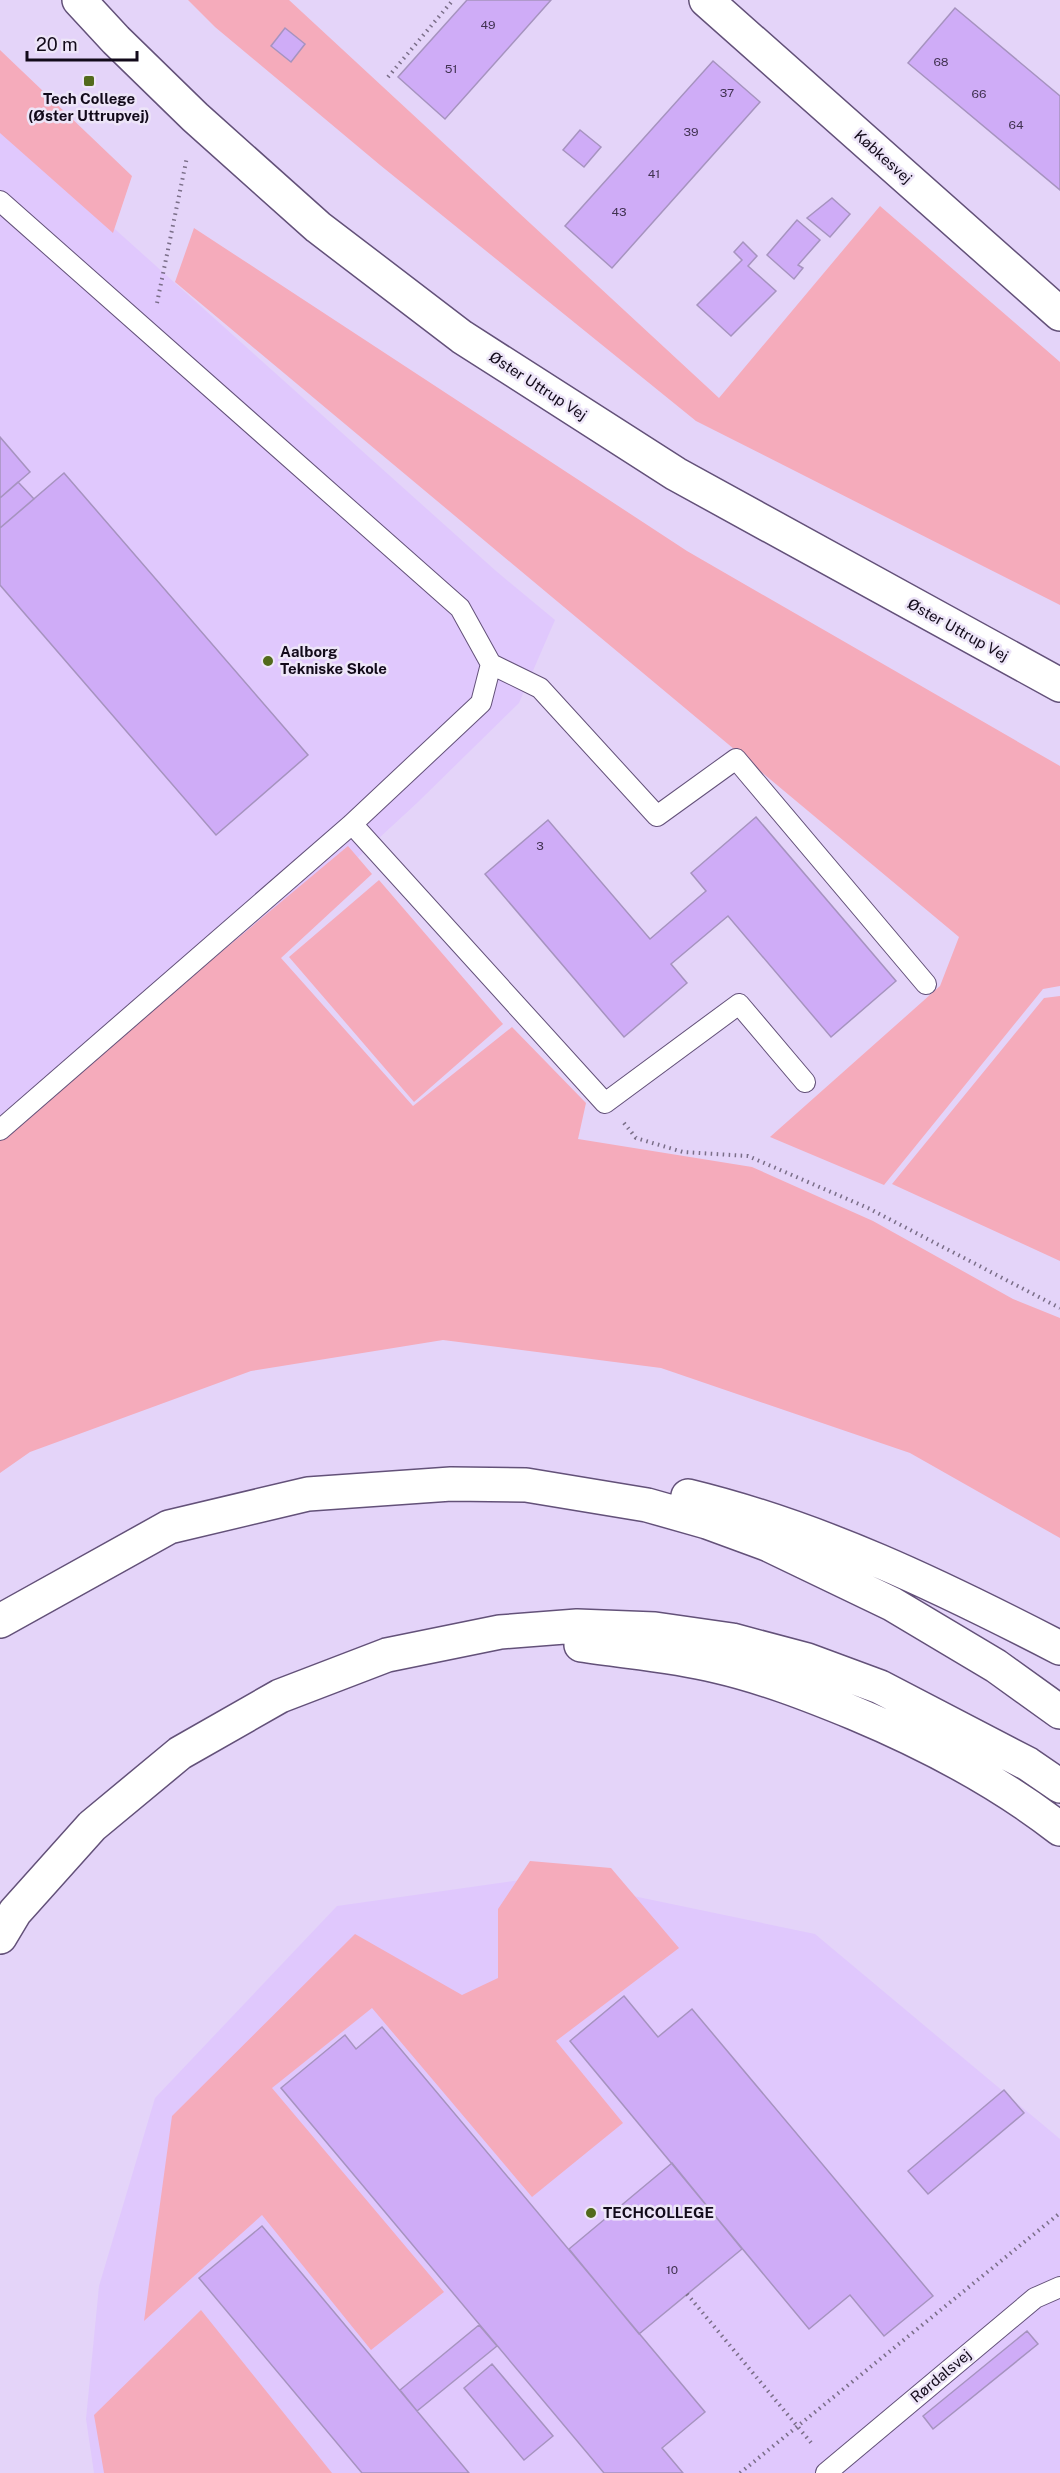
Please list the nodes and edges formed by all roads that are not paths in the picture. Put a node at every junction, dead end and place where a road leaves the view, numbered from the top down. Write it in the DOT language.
graph roads {
  1 [pos="79,0"];
  2 [pos="706,0"];
  3 [pos="0,201"];
  4 [pos="1060,314"];
  5 [pos="491,664"];
  6 [pos="1060,685"];
  7 [pos="352,824"];
  8 [pos="926,984"];
  9 [pos="805,1082"];
  10 [pos="0,1130"];
  11 [pos="451,1484"];
  12 [pos="0,1621"];
  13 [pos="500,1632"];
  14 [pos="1060,1648"];
  15 [pos="1060,1712"];
  16 [pos="1060,1786"];
  17 [pos="1060,1829"];
  18 [pos="0,1937"];
  19 [pos="1060,2287"];
  20 [pos="829,2470"];
  1 -- 6 [label="main road, Øster Uttrup Vej"];
  2 -- 4 [label="main road, Købkesvej"];
  3 -- 5 [label="lane"];
  5 -- 7 [label="lane"];
  5 -- 8 [label="lane"];
  7 -- 9 [label="lane"];
  7 -- 10 [label="lane"];
  11 -- 12 [label="main road"];
  11 -- 14 [label="main road"];
  11 -- 15 [label="main road"];
  13 -- 16 [label="main road"];
  13 -- 17 [label="main road"];
  13 -- 18 [label="main road"];
  19 -- 20 [label="lane, Rørdalsvej"];
}
